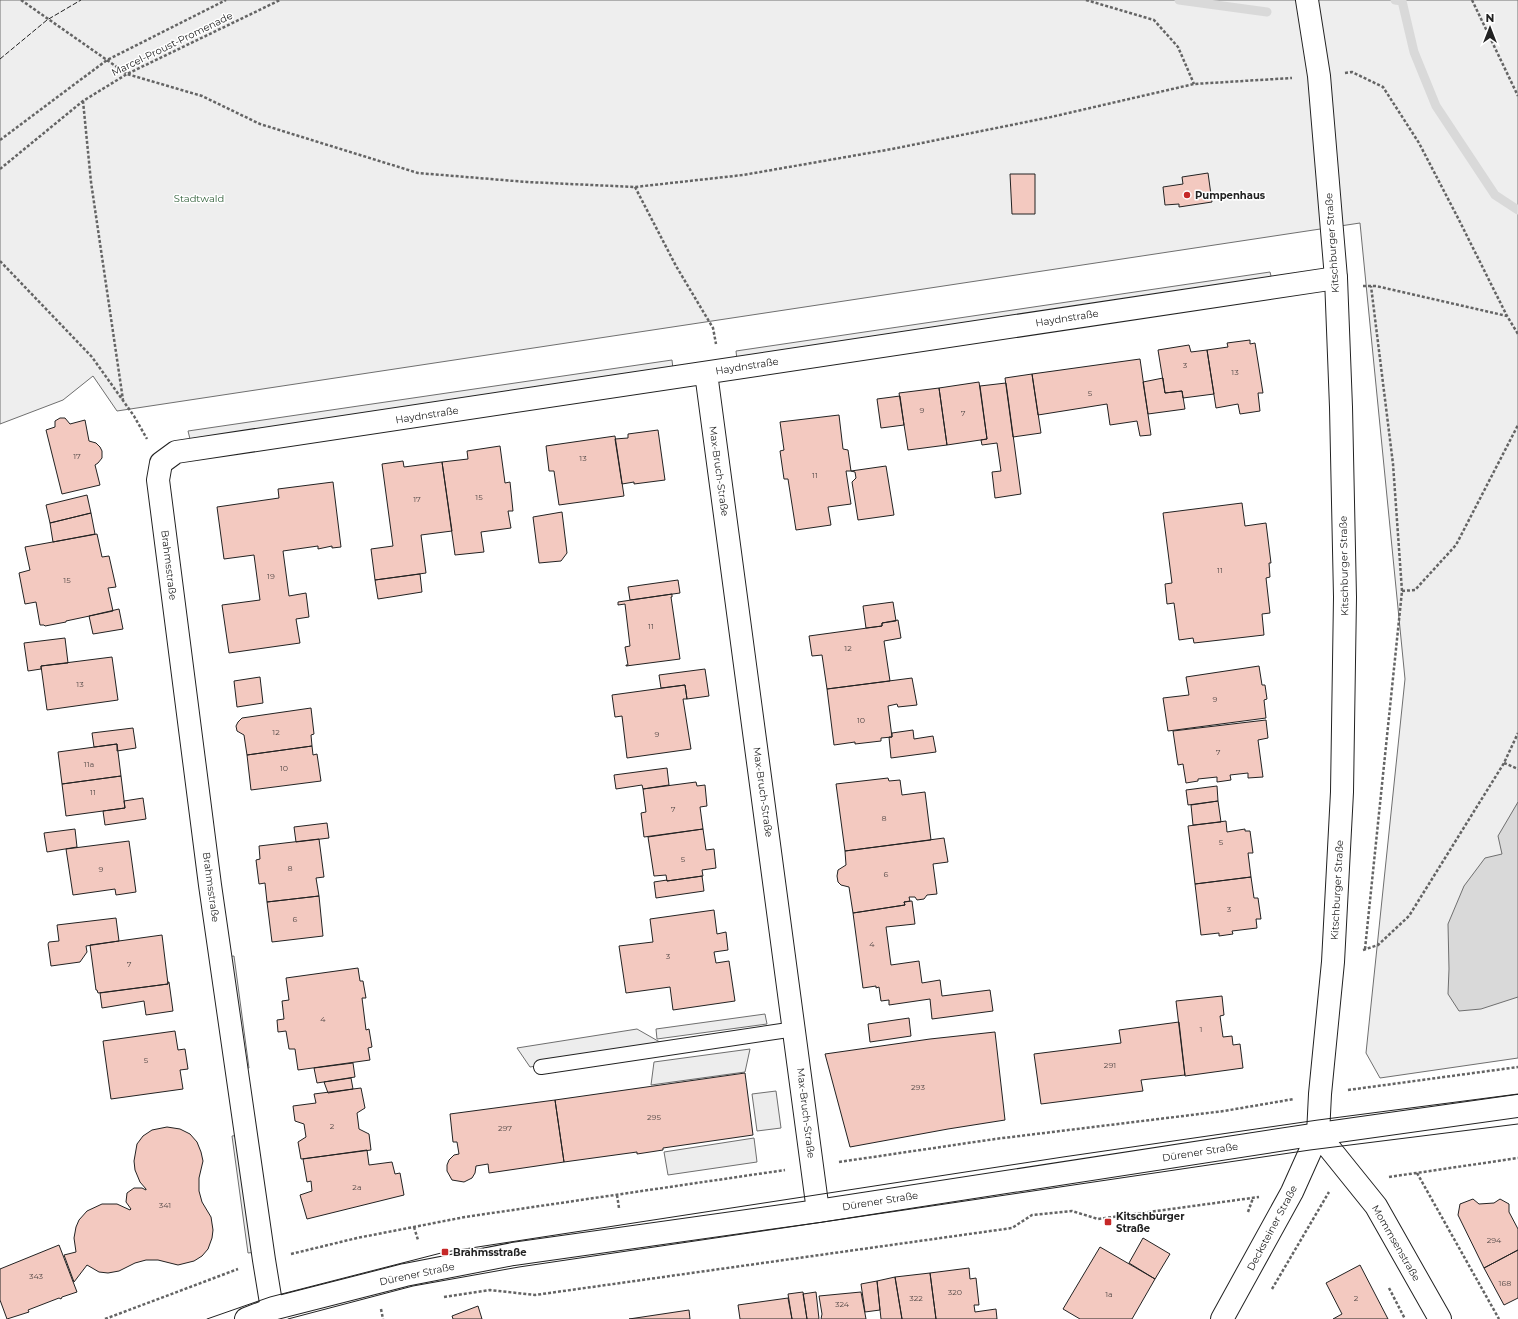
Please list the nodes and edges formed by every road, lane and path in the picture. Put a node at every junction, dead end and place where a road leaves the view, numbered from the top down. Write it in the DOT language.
graph roads {
  1 [pos="21,0"];
  2 [pos="226,0"];
  3 [pos="280,0"];
  4 [pos="1086,0"];
  5 [pos="1307,0"];
  6 [pos="1472,0"];
  7 [pos="106,60"];
  8 [pos="127,74"];
  9 [pos="1319,76"];
  10 [pos="1194,84"];
  11 [pos="1518,96"];
  12 [pos="83,101"];
  13 [pos="0,140"];
  14 [pos="0,169"];
  15 [pos="635,187"];
  16 [pos="0,261"];
  17 [pos="1336,283"];
  18 [pos="1371,286"];
  19 [pos="1507,316"];
  20 [pos="1518,334"];
  21 [pos="713,372"];
  22 [pos="123,400"];
  23 [pos="1518,425"];
  24 [pos="161,463"];
  25 [pos="1402,591"];
  26 [pos="1518,733"];
  27 [pos="1504,763"];
  28 [pos="1518,769"];
  29 [pos="1365,949"];
  30 [pos="1333,962"];
  31 [pos="795,1029"];
  32 [pos="541,1067"];
  33 [pos="1518,1106"];
  34 [pos="1318,1134"];
  35 [pos="1518,1158"];
  36 [pos="1416,1173"];
  37 [pos="1356,1182"];
  38 [pos="1292,1192"];
  39 [pos="617,1194"];
  40 [pos="619,1208"];
  41 [pos="818,1211"];
  42 [pos="414,1227"];
  43 [pos="418,1240"];
  44 [pos="1270,1292"];
  45 [pos="444,1297"];
  46 [pos="385,1307"];
  47 [pos="380,1308"];
  48 [pos="272,1309"];
  49 [pos="374,1310"];
  50 [pos="246,1319"];
  51 [pos="384,1319"];
  52 [pos="1222,1319"];
  53 [pos="1440,1319"];
  54 [pos="1499,1319"];
  1 -- 7 [label="path"];
  2 -- 7 [label="path"];
  3 -- 8 [label="path, Marcel-Proust-Promenade"];
  4 -- 10 [label="path"];
  5 -- 9 [label="street, Kitschburger Straße"];
  6 -- 11 [label="path"];
  7 -- 8 [label="path"];
  7 -- 13 [label="path"];
  8 -- 12 [label="path, Marcel-Proust-Promenade"];
  8 -- 15 [label="path"];
  9 -- 10 [label="path"];
  9 -- 17 [label="street, Kitschburger Straße"];
  9 -- 19 [label="path"];
  10 -- 15 [label="path"];
  12 -- 14 [label="path, Marcel-Proust-Promenade"];
  12 -- 22 [label="path"];
  15 -- 21 [label="path"];
  16 -- 22 [label="path"];
  17 -- 18 [label="path"];
  17 -- 21 [label="street, Haydnstraße"];
  17 -- 30 [label="street, Kitschburger Straße"];
  18 -- 19 [label="path"];
  18 -- 25 [label="path"];
  19 -- 20 [label="path"];
  21 -- 24 [label="street, Haydnstraße"];
  21 -- 31 [label="street, Max-Bruch-Straße"];
  22 -- 24 [label="path"];
  23 -- 25 [label="path"];
  24 -- 48 [label="street, Brahmsstraße"];
  25 -- 29 [label="path"];
  26 -- 27 [label="path"];
  27 -- 28 [label="path"];
  27 -- 29 [label="path"];
  29 -- 30 [label="path"];
  30 -- 34 [label="street, Kitschburger Straße"];
  31 -- 32 [label="lane"];
  31 -- 41 [label="street, Max-Bruch-Straße"];
  33 -- 34 [label="street, Dürener Straße"];
  34 -- 37 [label="street, Mommsenstraße"];
  34 -- 38 [label="street, Decksteiner Straße"];
  34 -- 41 [label="street, Dürener Straße"];
  35 -- 36 [label="path"];
  36 -- 37 [label="path"];
  36 -- 54 [label="path"];
  37 -- 44 [label="path"];
  37 -- 53 [label="street, Mommsenstraße"];
  38 -- 45 [label="path"];
  38 -- 52 [label="street, Decksteiner Straße"];
  39 -- 40 [label="path"];
  41 -- 48 [label="street, Dürener Straße"];
  42 -- 43 [label="path"];
  46 -- 47 [label="path"];
  47 -- 49 [label="path"];
  47 -- 51 [label="path"];
  48 -- 50 [label="street, Dürener Straße"];
}
